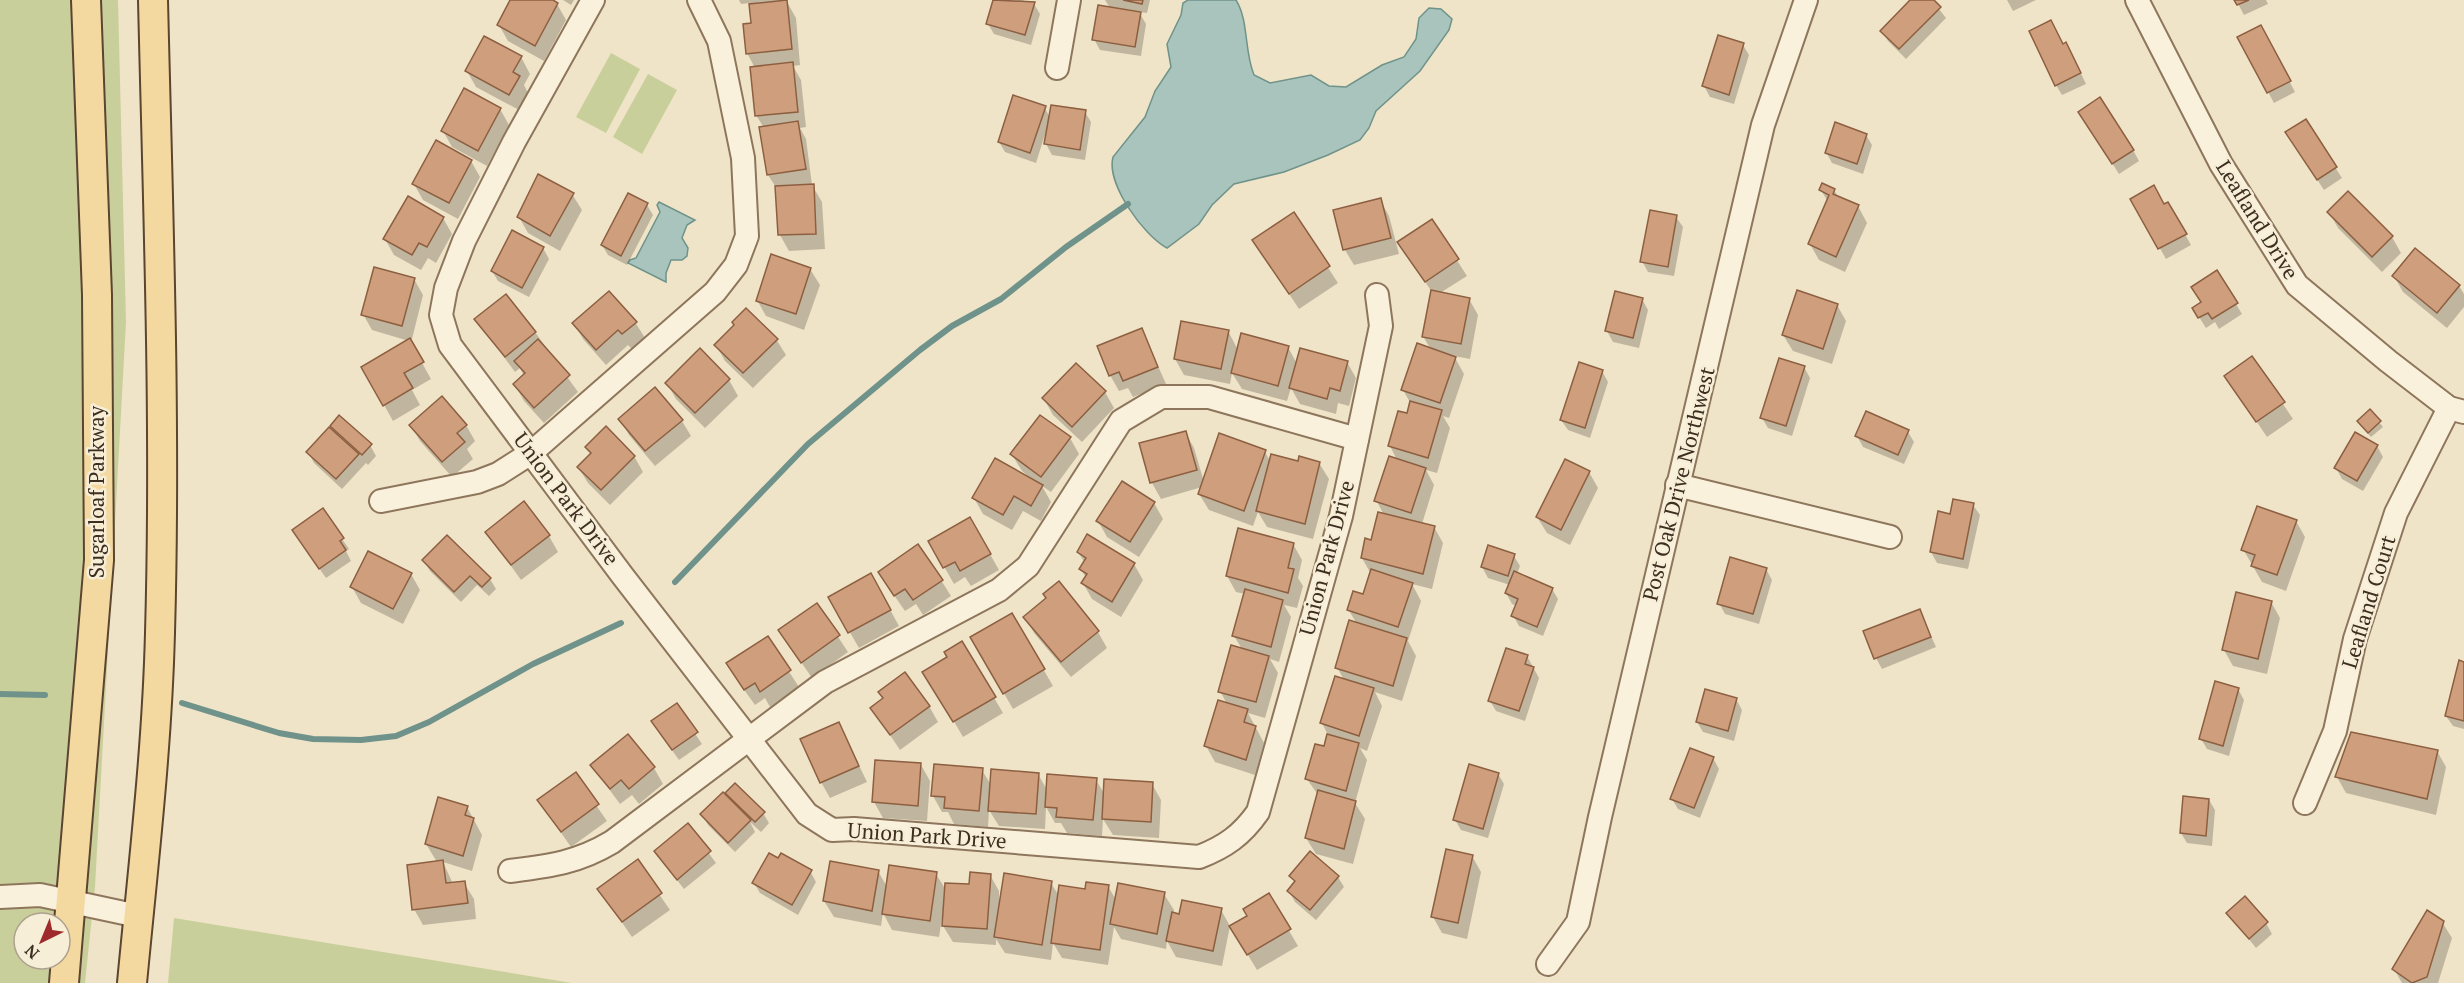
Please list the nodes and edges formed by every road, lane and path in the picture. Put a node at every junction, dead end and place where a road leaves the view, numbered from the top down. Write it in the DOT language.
graph roads {
  1 [pos="86,0"];
  2 [pos="153,0"];
  3 [pos="593,0"];
  4 [pos="699,0"];
  5 [pos="1069,0"];
  6 [pos="1806,0"];
  7 [pos="2137,0"];
  8 [pos="1057,68"];
  9 [pos="1377,296"];
  10 [pos="2457,410"];
  11 [pos="1357,439"];
  12 [pos="531,453"];
  13 [pos="1677,485"];
  14 [pos="381,501"];
  15 [pos="1890,537"];
  16 [pos="749,738"];
  17 [pos="2305,803"];
  18 [pos="510,871"];
  19 [pos="0,897"];
  20 [pos="71,903"];
  21 [pos="138,916"];
  22 [pos="1548,964"];
  23 [pos="64,983"];
  24 [pos="132,983"];
  1 -- 20 [label="main road, Sugarloaf Parkway"];
  2 -- 21 [label="main road"];
  3 -- 12 [label="street, Union Park Drive"];
  4 -- 12 [label="street"];
  5 -- 8 [label="street"];
  6 -- 13 [label="street, Post Oak Drive Northwest"];
  7 -- 10 [label="street, Leafland Drive"];
  9 -- 11 [label="street, Union Park Drive"];
  10 -- 17 [label="street, Leafland Court"];
  11 -- 16 [label="street"];
  11 -- 16 [label="street, Union Park Drive"];
  12 -- 14 [label="street"];
  12 -- 16 [label="street, Union Park Drive"];
  13 -- 15 [label="street"];
  13 -- 22 [label="street, Post Oak Drive Northwest"];
  16 -- 18 [label="street"];
  19 -- 20 [label="street"];
  20 -- 21 [label="street"];
  20 -- 23 [label="main road, Sugarloaf Parkway"];
  21 -- 24 [label="main road"];
}
